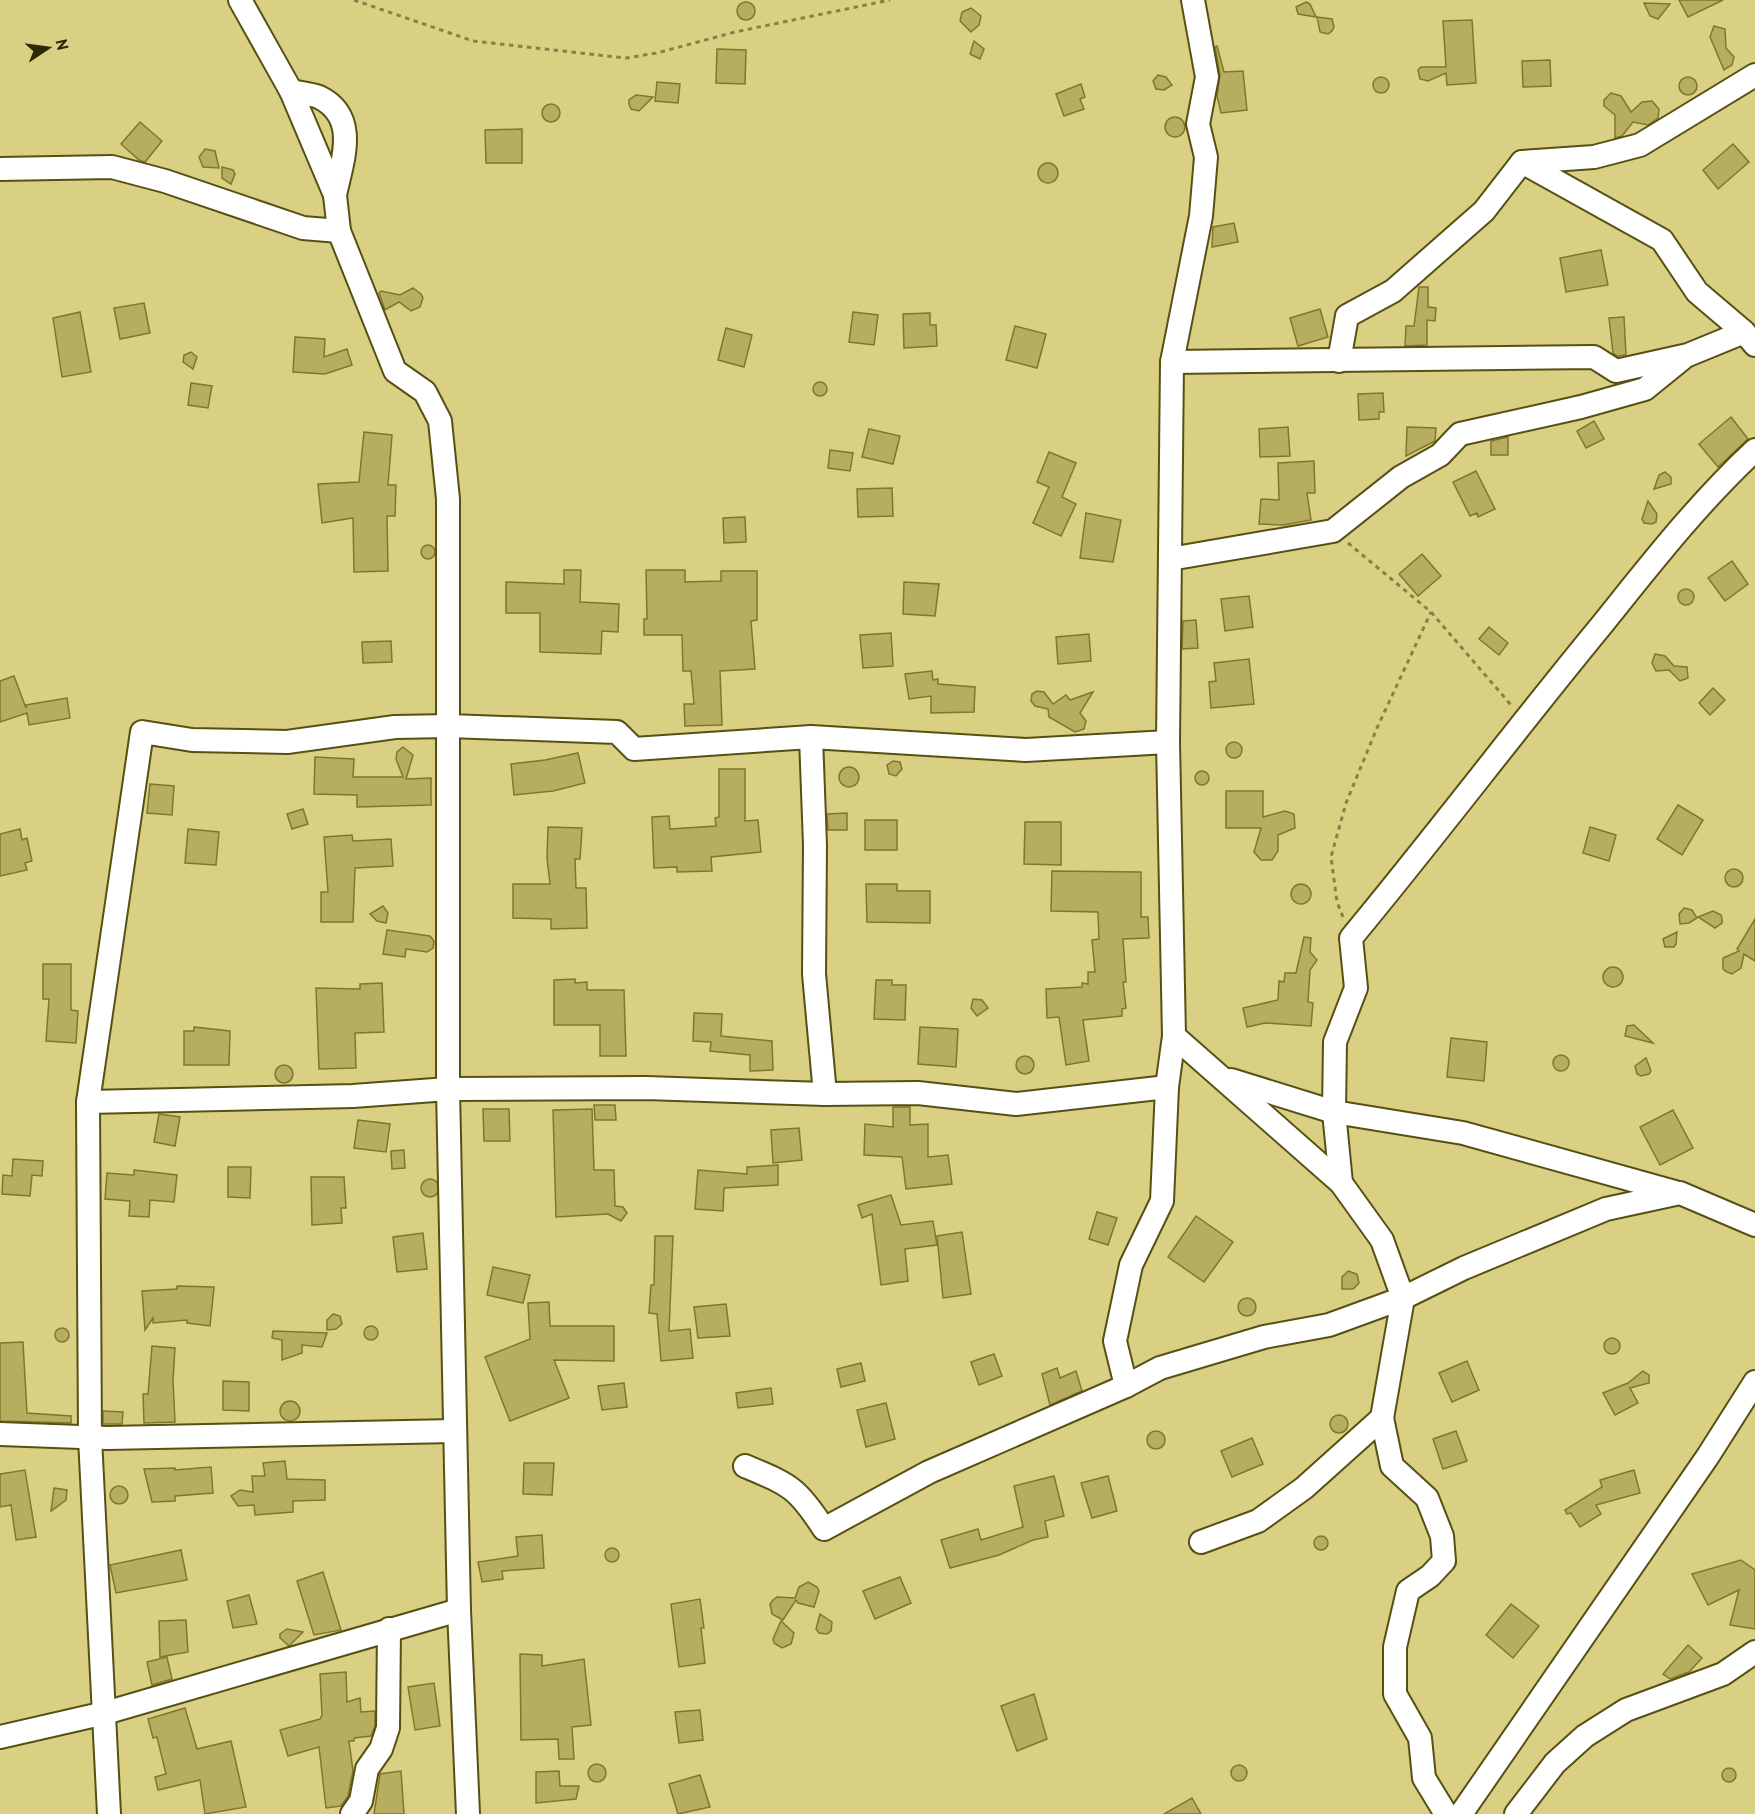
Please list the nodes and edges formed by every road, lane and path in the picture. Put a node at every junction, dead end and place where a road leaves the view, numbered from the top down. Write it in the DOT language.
graph roads {
  1 [pos="240,0"];
  2 [pos="354,0"];
  3 [pos="890,0"];
  4 [pos="1193,0"];
  5 [pos="1755,75"];
  6 [pos="291,91"];
  7 [pos="1522,162"];
  8 [pos="0,169"];
  9 [pos="335,195"];
  10 [pos="339,231"];
  11 [pos="1750,339"];
  12 [pos="1688,355"];
  13 [pos="1339,361"];
  14 [pos="1172,362"];
  15 [pos="1755,450"];
  16 [pos="1333,531"];
  17 [pos="1170,559"];
  18 [pos="1431,612"];
  19 [pos="1525,721"];
  20 [pos="449,726"];
  21 [pos="811,737"];
  22 [pos="1168,741"];
  23 [pos="1351,938"];
  24 [pos="1174,1036"];
  25 [pos="1222,1077"];
  26 [pos="1167,1087"];
  27 [pos="448,1089"];
  28 [pos="825,1094"];
  29 [pos="88,1101"];
  30 [pos="1334,1112"];
  31 [pos="1341,1183"];
  32 [pos="1680,1193"];
  33 [pos="1755,1225"];
  34 [pos="1403,1298"];
  35 [pos="1755,1382"];
  36 [pos="1126,1386"];
  37 [pos="1382,1418"];
  38 [pos="455,1431"];
  39 [pos="0,1434"];
  40 [pos="90,1438"];
  41 [pos="745,1466"];
  42 [pos="1201,1542"];
  43 [pos="459,1610"];
  44 [pos="389,1629"];
  45 [pos="1755,1652"];
  46 [pos="105,1713"];
  47 [pos="0,1737"];
  48 [pos="109,1814"];
  49 [pos="352,1814"];
  50 [pos="468,1814"];
  51 [pos="1446,1814"];
  52 [pos="1461,1814"];
  53 [pos="1516,1814"];
  1 -- 6 [label="street"];
  2 -- 3 [label="path"];
  4 -- 14 [label="street"];
  5 -- 7 [label="street"];
  6 -- 9 [label="street"];
  6 -- 9 [label="street"];
  7 -- 11 [label="street"];
  7 -- 13 [label="street"];
  8 -- 10 [label="street"];
  9 -- 10 [label="street"];
  10 -- 20 [label="street"];
  11 -- 12 [label="street"];
  12 -- 13 [label="street"];
  12 -- 16 [label="street"];
  13 -- 14 [label="street"];
  14 -- 17 [label="street"];
  15 -- 19 [label="street"];
  16 -- 17 [label="street"];
  16 -- 18 [label="path"];
  17 -- 22 [label="street"];
  18 -- 19 [label="path"];
  18 -- 23 [label="path"];
  19 -- 23 [label="street"];
  20 -- 21 [label="street"];
  20 -- 27 [label="street"];
  20 -- 29 [label="street"];
  21 -- 22 [label="street"];
  21 -- 28 [label="street"];
  22 -- 24 [label="street"];
  23 -- 30 [label="street"];
  24 -- 25 [label="street"];
  24 -- 26 [label="street"];
  25 -- 30 [label="street"];
  25 -- 31 [label="street"];
  26 -- 28 [label="street"];
  26 -- 36 [label="street"];
  27 -- 28 [label="street"];
  27 -- 29 [label="street"];
  27 -- 38 [label="street"];
  29 -- 40 [label="street"];
  30 -- 31 [label="street"];
  30 -- 32 [label="street"];
  31 -- 34 [label="street"];
  32 -- 33 [label="street"];
  32 -- 34 [label="street"];
  34 -- 36 [label="street"];
  34 -- 37 [label="street"];
  35 -- 52 [label="street"];
  36 -- 41 [label="street"];
  37 -- 42 [label="street"];
  37 -- 51 [label="street"];
  38 -- 40 [label="street"];
  38 -- 43 [label="street"];
  39 -- 40 [label="street"];
  40 -- 46 [label="street"];
  43 -- 44 [label="street"];
  43 -- 50 [label="street"];
  44 -- 46 [label="street"];
  44 -- 49 [label="street"];
  45 -- 53 [label="street"];
  46 -- 47 [label="street"];
  46 -- 48 [label="street"];
}
